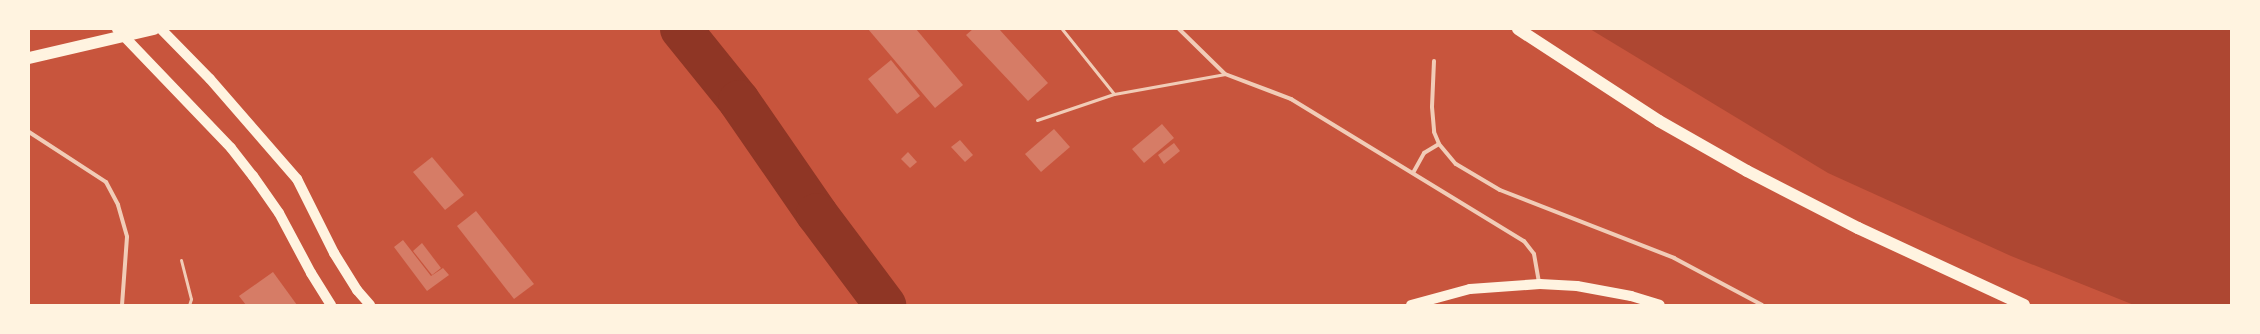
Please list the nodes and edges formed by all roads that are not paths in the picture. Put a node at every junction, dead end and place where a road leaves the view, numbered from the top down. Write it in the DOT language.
graph roads {
  1 [pos="117,29"];
  2 [pos="154,29"];
  3 [pos="161,29"];
  4 [pos="1062,29"];
  5 [pos="1179,29"];
  6 [pos="1518,29"];
  7 [pos="29,58"];
  8 [pos="1434,61"];
  9 [pos="1225,74"];
  10 [pos="1114,94"];
  11 [pos="1037,120"];
  12 [pos="29,132"];
  13 [pos="1439,144"];
  14 [pos="1413,173"];
  15 [pos="181,260"];
  16 [pos="1540,284"];
  17 [pos="122,305"];
  18 [pos="189,305"];
  19 [pos="332,305"];
  20 [pos="370,305"];
  21 [pos="1411,305"];
  22 [pos="1660,305"];
  23 [pos="1762,305"];
  24 [pos="2024,305"];
  1 -- 19 [label="main road"];
  2 -- 7 [label="highway"];
  3 -- 20 [label="main road"];
  4 -- 10 [label="lane"];
  5 -- 9 [label="street"];
  6 -- 24 [label="highway"];
  8 -- 13 [label="street"];
  9 -- 10 [label="lane"];
  9 -- 14 [label="street"];
  10 -- 11 [label="lane"];
  12 -- 17 [label="street"];
  13 -- 14 [label="street"];
  13 -- 23 [label="street"];
  14 -- 16 [label="street"];
  15 -- 18 [label="lane"];
  16 -- 21 [label="main road"];
  16 -- 22 [label="main road"];
}
